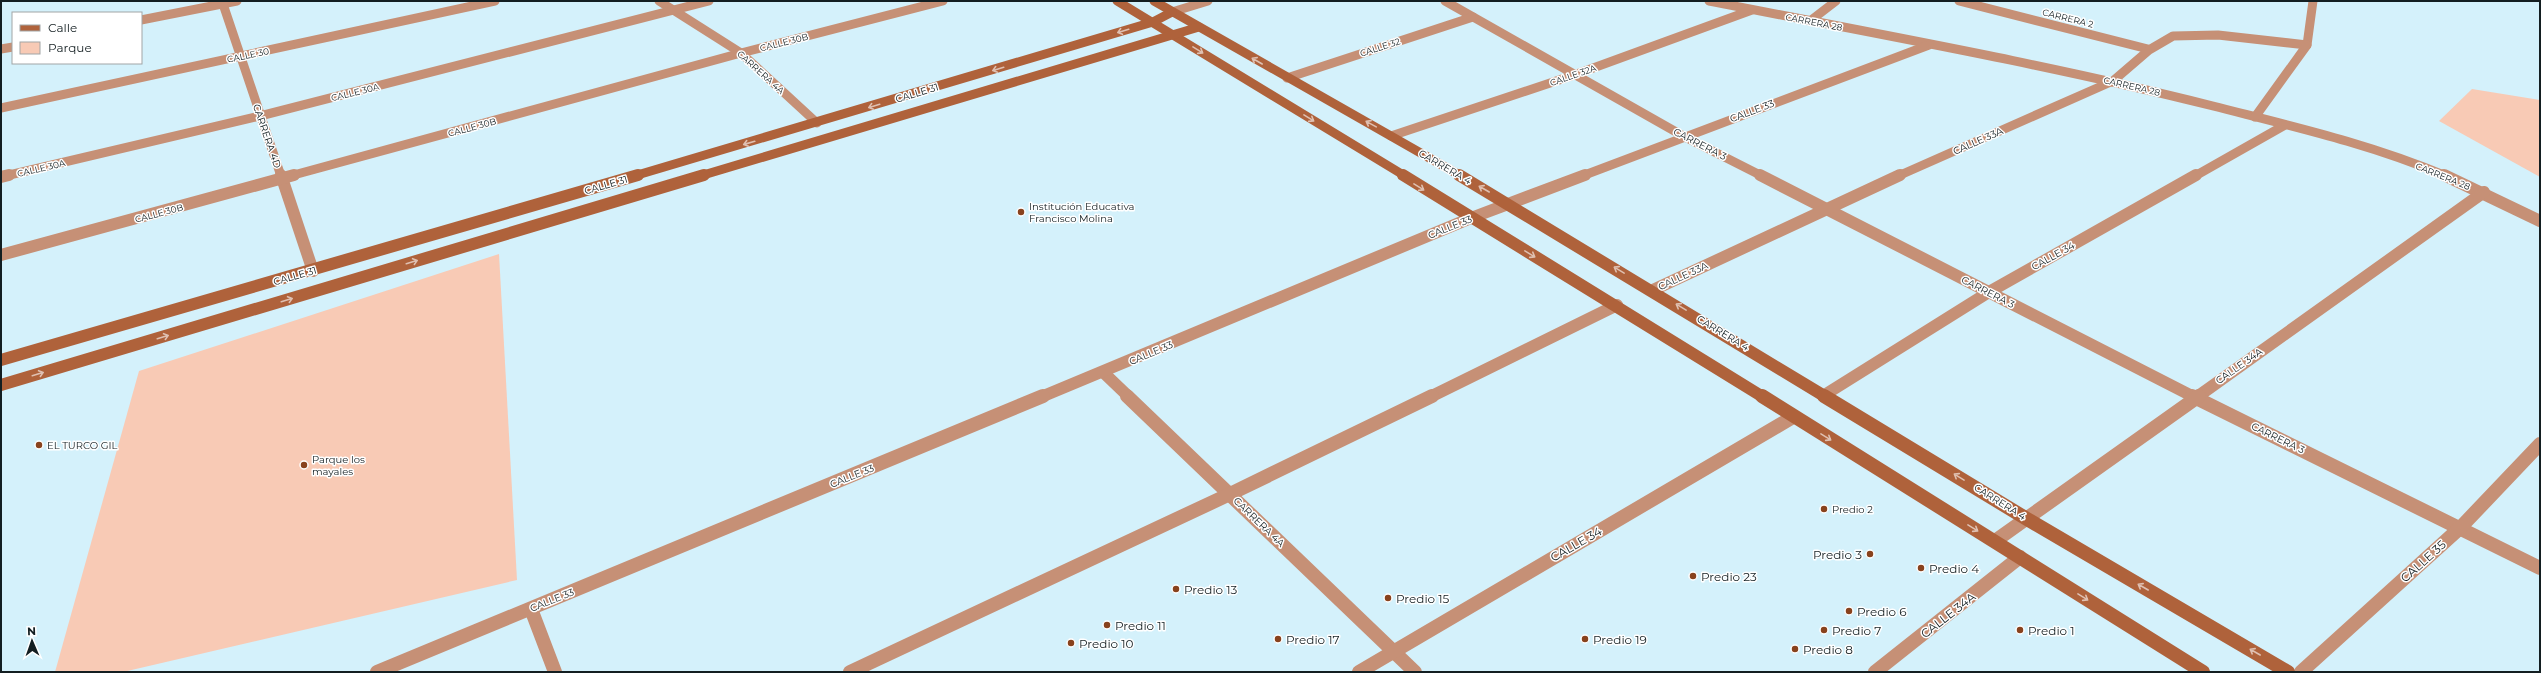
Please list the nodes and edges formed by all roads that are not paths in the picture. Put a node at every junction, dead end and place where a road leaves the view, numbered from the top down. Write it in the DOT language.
graph roads {
  1 [pos="237,1"];
  2 [pos="495,1"];
  3 [pos="659,1"];
  4 [pos="709,1"];
  5 [pos="943,1"];
  6 [pos="1117,1"];
  7 [pos="1154,1"];
  8 [pos="1208,1"];
  9 [pos="1217,1"];
  10 [pos="1445,1"];
  11 [pos="1709,1"];
  12 [pos="1836,1"];
  13 [pos="1960,1"];
  14 [pos="2313,1"];
  15 [pos="222,2"];
  16 [pos="671,10"];
  17 [pos="1753,10"];
  18 [pos="1172,12"];
  19 [pos="1473,17"];
  20 [pos="142,20"];
  21 [pos="1810,21"];
  22 [pos="1153,22"];
  23 [pos="1199,27"];
  24 [pos="1173,35"];
  25 [pos="1929,45"];
  26 [pos="2307,45"];
  27 [pos="12,46"];
  28 [pos="1,49"];
  29 [pos="2148,49"];
  30 [pos="741,53"];
  31 [pos="241,57"];
  32 [pos="1574,75"];
  33 [pos="1287,78"];
  34 [pos="2113,81"];
  35 [pos="1,108"];
  36 [pos="260,116"];
  37 [pos="2255,117"];
  38 [pos="817,123"];
  39 [pos="2285,125"];
  40 [pos="1391,136"];
  41 [pos="1685,137"];
  42 [pos="1,177"];
  43 [pos="282,180"];
  44 [pos="2484,192"];
  45 [pos="1510,204"];
  46 [pos="1826,208"];
  47 [pos="1471,218"];
  48 [pos="2540,221"];
  49 [pos="1,255"];
  50 [pos="313,272"];
  51 [pos="1653,290"];
  52 [pos="1988,292"];
  53 [pos="1617,305"];
  54 [pos="1,360"];
  55 [pos="1104,372"];
  56 [pos="1,385"];
  57 [pos="1826,394"];
  58 [pos="2195,397"];
  59 [pos="1793,417"];
  60 [pos="2540,444"];
  61 [pos="1230,494"];
  62 [pos="2027,519"];
  63 [pos="2461,527"];
  64 [pos="1995,542"];
  65 [pos="2020,557"];
  66 [pos="2540,568"];
  67 [pos="530,609"];
  68 [pos="1394,651"];
  69 [pos="377,672"];
  70 [pos="555,672"];
  71 [pos="850,672"];
  72 [pos="1359,672"];
  73 [pos="1415,672"];
  74 [pos="1875,672"];
  75 [pos="2203,672"];
  76 [pos="2288,672"];
  77 [pos="2301,672"];
  1 -- 15 [label="street"];
  2 -- 31 [label="street, CALLE 30"];
  3 -- 16 [label="street, CARRERA 4A"];
  4 -- 16 [label="street, CALLE 30A"];
  5 -- 30 [label="street, CALLE 30B"];
  6 -- 22 [label="main road"];
  7 -- 18 [label="main road, CARRERA 4"];
  8 -- 9 [label="street, CALLE 31"];
  8 -- 18 [label="street, CALLE 31"];
  10 -- 19 [label="street, CARRERA 3"];
  11 -- 17 [label="street, CARRERA 28"];
  12 -- 21 [label="street"];
  13 -- 29 [label="street, CARRERA 2"];
  14 -- 26 [label="street"];
  15 -- 20 [label="street"];
  15 -- 31 [label="street, CARRERA 4D"];
  16 -- 30 [label="street, CARRERA 4A"];
  16 -- 36 [label="street, CALLE 30A"];
  17 -- 21 [label="street, CARRERA 28"];
  17 -- 32 [label="street, CALLE 32A"];
  18 -- 22 [label="main road, CALLE 31"];
  18 -- 23 [label="main road, CARRERA 4"];
  19 -- 32 [label="street, CARRERA 3"];
  19 -- 33 [label="street, CALLE 32"];
  21 -- 25 [label="street, CARRERA 28"];
  22 -- 24 [label="main road"];
  22 -- 38 [label="main road, CALLE 31, one-way"];
  23 -- 24 [label="main road, CALLE 31"];
  33 -- 23 [label="main road, CARRERA 4, one-way"];
  24 -- 47 [label="main road, one-way"];
  56 -- 24 [label="main road, CALLE 31, one-way"];
  25 -- 34 [label="street, CARRERA 28"];
  25 -- 41 [label="street, CALLE 33"];
  26 -- 29 [label="street, CALLE 33A"];
  26 -- 37 [label="street"];
  27 -- 28 [label="street"];
  29 -- 34 [label="street, CALLE 33A"];
  30 -- 38 [label="street, CARRERA 4A"];
  30 -- 43 [label="street, CALLE 30B"];
  31 -- 35 [label="street, CALLE 30"];
  31 -- 36 [label="street, CARRERA 4D"];
  32 -- 40 [label="street, CALLE 32A"];
  32 -- 41 [label="street, CARRERA 3"];
  40 -- 33 [label="main road, CARRERA 4, one-way"];
  34 -- 37 [label="street, CARRERA 28"];
  34 -- 46 [label="street, CALLE 33A"];
  36 -- 42 [label="street, CALLE 30A"];
  36 -- 43 [label="street, CARRERA 4D"];
  37 -- 39 [label="street, CARRERA 28"];
  38 -- 50 [label="main road, CALLE 31, one-way"];
  39 -- 44 [label="street, CARRERA 28"];
  39 -- 52 [label="street, CALLE 34"];
  45 -- 40 [label="main road, CARRERA 4, one-way"];
  41 -- 45 [label="street, CALLE 33"];
  41 -- 46 [label="street, CARRERA 3"];
  43 -- 49 [label="street, CALLE 30B"];
  43 -- 50 [label="street, CARRERA 4D"];
  44 -- 48 [label="street, CARRERA 28"];
  44 -- 58 [label="street, CALLE 34A"];
  45 -- 47 [label="street, CALLE 33"];
  51 -- 45 [label="main road, CARRERA 4, one-way"];
  46 -- 51 [label="street, CALLE 33A"];
  46 -- 52 [label="street, CARRERA 3"];
  47 -- 53 [label="main road, one-way"];
  47 -- 55 [label="street, CALLE 33"];
  50 -- 54 [label="main road, CALLE 31"];
  57 -- 51 [label="main road, CARRERA 4, one-way"];
  52 -- 57 [label="street, CALLE 34"];
  52 -- 58 [label="street, CARRERA 3"];
  53 -- 59 [label="main road"];
  53 -- 61 [label="street"];
  55 -- 61 [label="street, CARRERA 4A"];
  55 -- 67 [label="street, CALLE 33"];
  62 -- 57 [label="main road, CARRERA 4, one-way"];
  58 -- 62 [label="street, CALLE 34A"];
  58 -- 63 [label="street, CARRERA 3"];
  59 -- 64 [label="main road, one-way"];
  59 -- 68 [label="street, CALLE 34"];
  60 -- 63 [label="street, CALLE 35"];
  61 -- 68 [label="street, CARRERA 4A"];
  61 -- 71 [label="street"];
  62 -- 64 [label="street, CALLE 34A"];
  76 -- 62 [label="main road, CARRERA 4, one-way"];
  63 -- 66 [label="street, CARRERA 3"];
  63 -- 77 [label="street, CALLE 35"];
  64 -- 65 [label="main road"];
  65 -- 74 [label="street, CALLE 34A"];
  65 -- 75 [label="main road, one-way"];
  67 -- 69 [label="street, CALLE 33"];
  67 -- 70 [label="street"];
  68 -- 72 [label="street, CALLE 34"];
  68 -- 73 [label="street, CARRERA 4A"];
}
